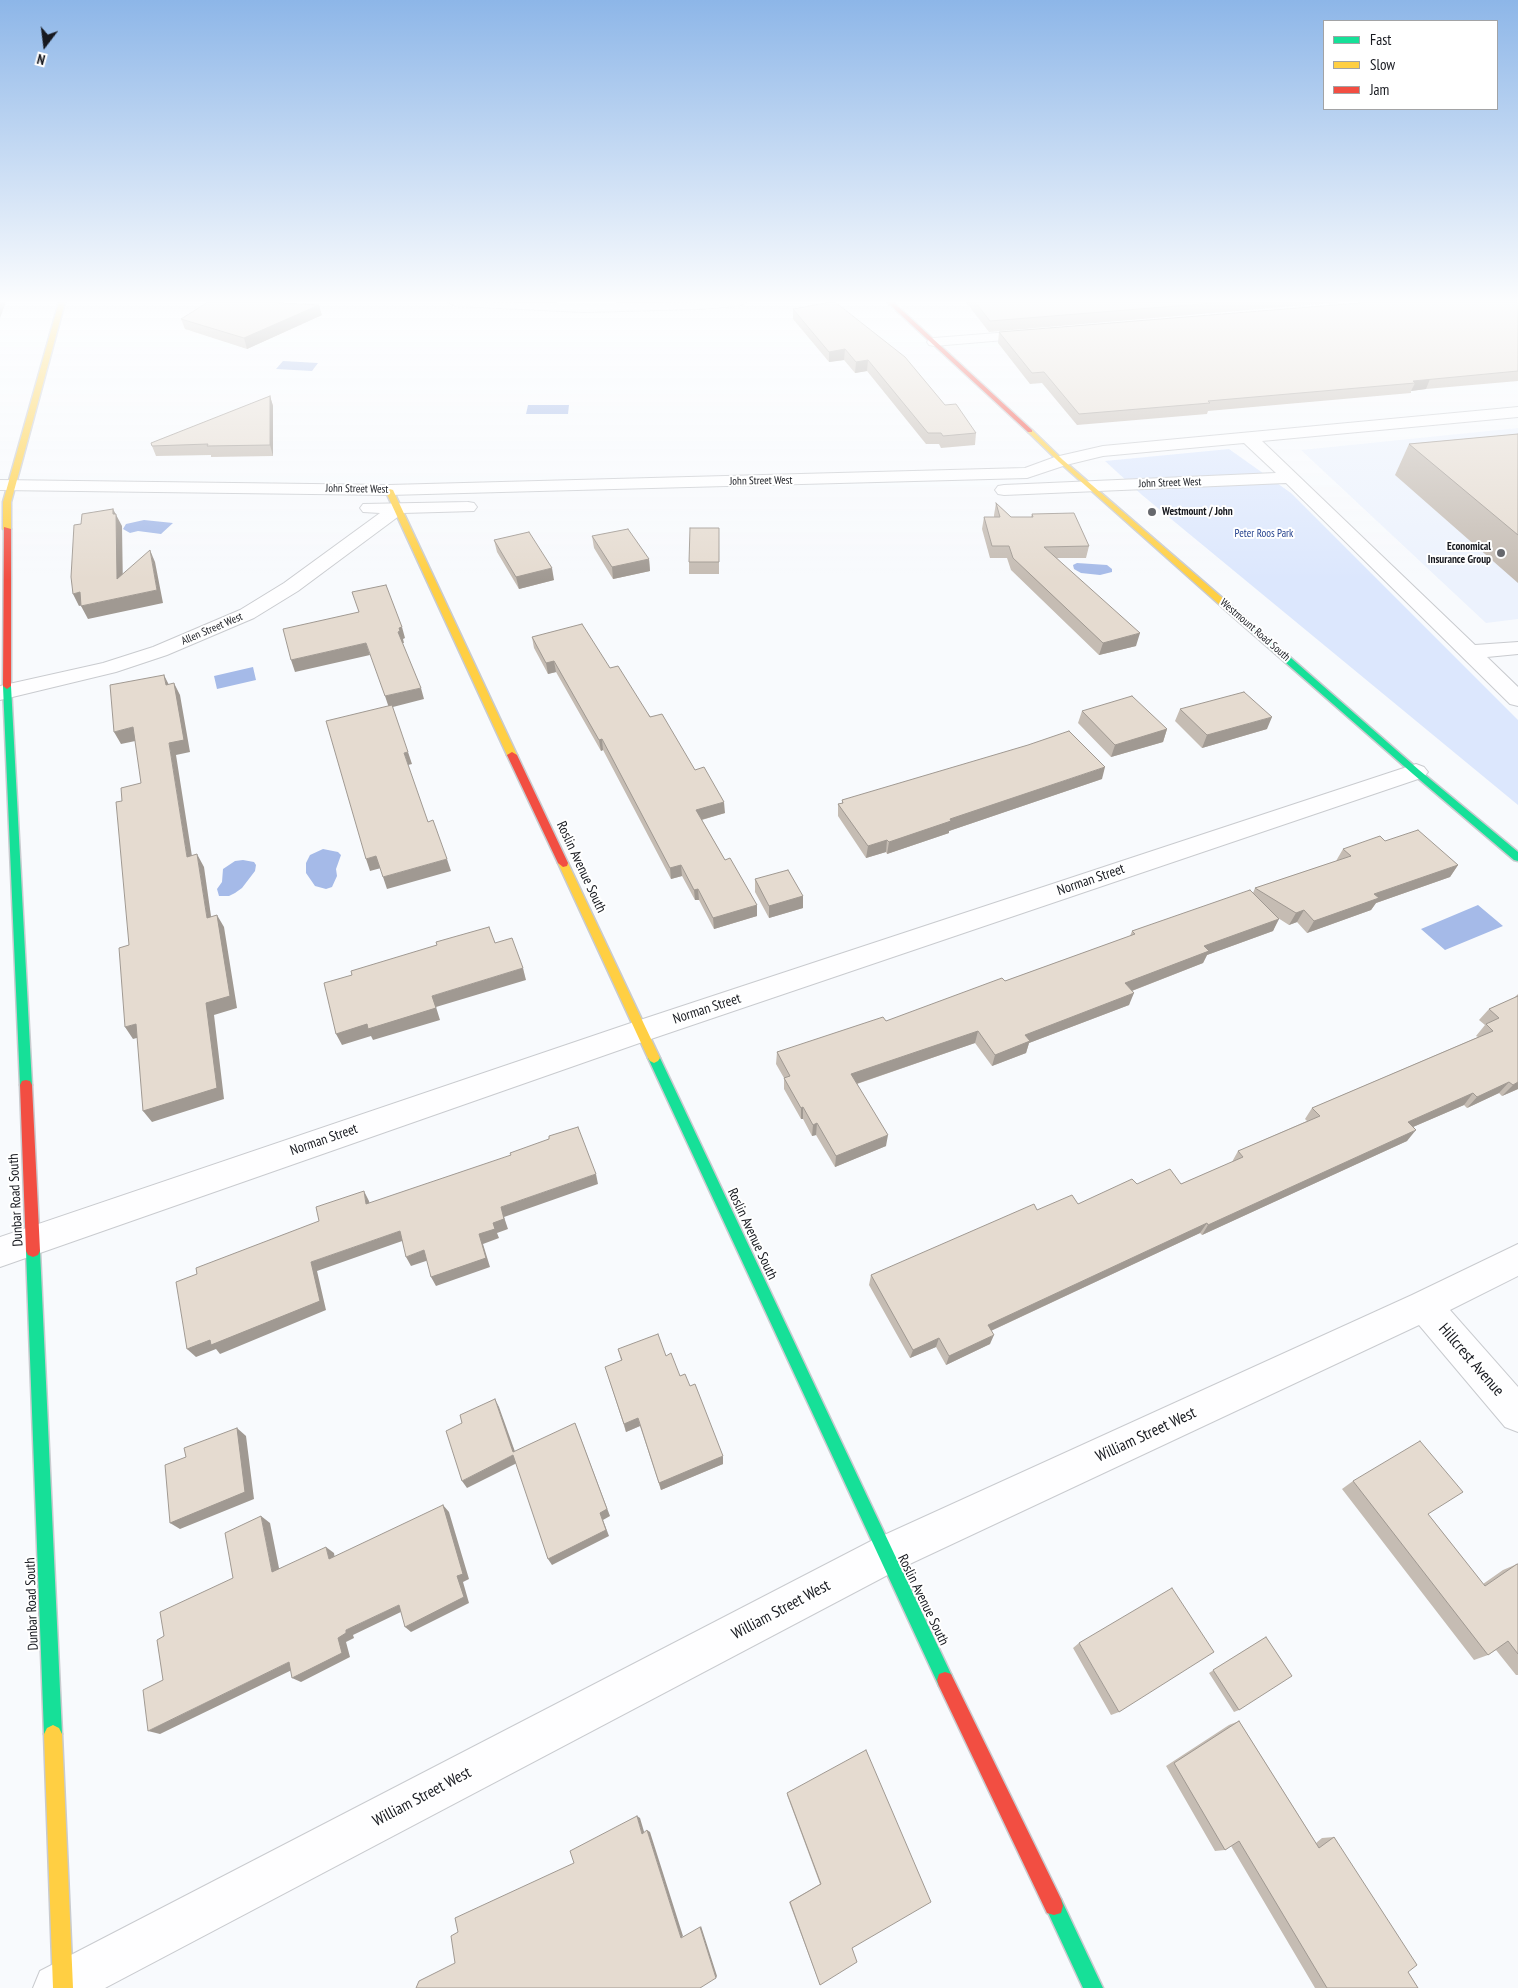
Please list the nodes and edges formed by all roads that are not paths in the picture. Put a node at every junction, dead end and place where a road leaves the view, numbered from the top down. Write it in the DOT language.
graph roads {
  1 [pos="37,395"];
  2 [pos="992,395"];
  3 [pos="1518,412"];
  4 [pos="1248,437"];
  5 [pos="1061,461"];
  6 [pos="1290,478"];
  7 [pos="6,485"];
  8 [pos="1090,486"];
  9 [pos="389,490"];
  10 [pos="968,491"];
  11 [pos="4,502"];
  12 [pos="27,503"];
  13 [pos="483,506"];
  14 [pos="349,508"];
  15 [pos="397,509"];
  16 [pos="1518,648"];
  17 [pos="1470,652"];
  18 [pos="4,692"];
  19 [pos="1518,699"];
  20 [pos="1416,772"];
  21 [pos="1518,857"];
  22 [pos="642,1031"];
  23 [pos="33,1240"];
  24 [pos="0,1252"];
  25 [pos="1518,1259"];
  26 [pos="1424,1306"];
  27 [pos="1518,1414"];
  28 [pos="885,1555"];
  29 [pos="61,1987"];
  30 [pos="1093,1988"];
  1 -- 7 [label="street, Dunbar Road South"];
  2 -- 5 [label="street, Westmount Road South"];
  3 -- 4 [label="street, John Street West"];
  4 -- 5 [label="street, John Street West"];
  4 -- 6 [label="street"];
  5 -- 8 [label="street, Westmount Road South"];
  5 -- 9 [label="street, John Street West"];
  6 -- 8 [label="street, John Street West"];
  6 -- 17 [label="street"];
  7 -- 9 [label="street, John Street West"];
  7 -- 11 [label="street, Dunbar Road South"];
  8 -- 10 [label="street, John Street West"];
  8 -- 20 [label="street, Westmount Road South"];
  9 -- 15 [label="street, Roslin Avenue South"];
  11 -- 12 [label="street"];
  11 -- 18 [label="street, Dunbar Road South"];
  13 -- 15 [label="street, John Street West"];
  14 -- 15 [label="street, John Street West"];
  15 -- 18 [label="street, Allen Street West"];
  15 -- 22 [label="street, Roslin Avenue South"];
  16 -- 17 [label="street"];
  17 -- 19 [label="street"];
  18 -- 23 [label="street, Dunbar Road South"];
  20 -- 21 [label="street, Westmount Road South"];
  20 -- 22 [label="street, Norman Street"];
  22 -- 23 [label="street, Norman Street"];
  22 -- 28 [label="street, Roslin Avenue South"];
  23 -- 24 [label="street, Norman Street"];
  23 -- 29 [label="street, Dunbar Road South"];
  25 -- 26 [label="street, William Street West"];
  26 -- 27 [label="street, Hillcrest Avenue"];
  26 -- 28 [label="street, William Street West"];
  28 -- 29 [label="street, William Street West"];
  28 -- 30 [label="street, Roslin Avenue South"];
}
